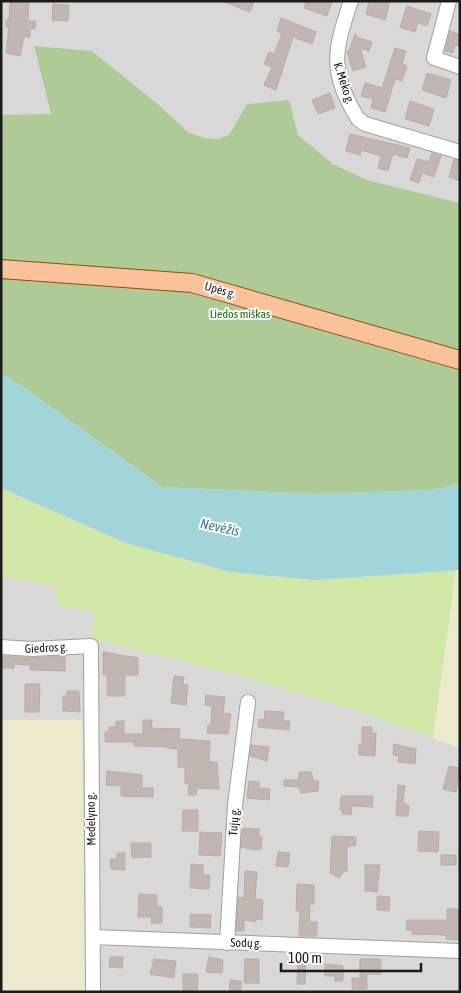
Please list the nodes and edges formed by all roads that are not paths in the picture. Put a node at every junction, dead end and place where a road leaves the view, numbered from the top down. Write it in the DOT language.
graph roads {
  1 [pos="351,1"];
  2 [pos="449,1"];
  3 [pos="460,67"];
  4 [pos="460,152"];
  5 [pos="1,269"];
  6 [pos="460,360"];
  7 [pos="91,646"];
  8 [pos="1,648"];
  9 [pos="248,702"];
  10 [pos="93,937"];
  11 [pos="227,943"];
  12 [pos="460,951"];
  13 [pos="93,992"];
  1 -- 4 [label="street, K. Meko g."];
  2 -- 3 [label="street"];
  5 -- 6 [label="main road, Upės g."];
  7 -- 8 [label="street, Giedros g."];
  7 -- 10 [label="street, Medelyno g."];
  9 -- 11 [label="street, Tujų g."];
  10 -- 11 [label="street, Sodų g."];
  10 -- 13 [label="street, Medelyno g."];
  11 -- 12 [label="street, Sodų g."];
}
